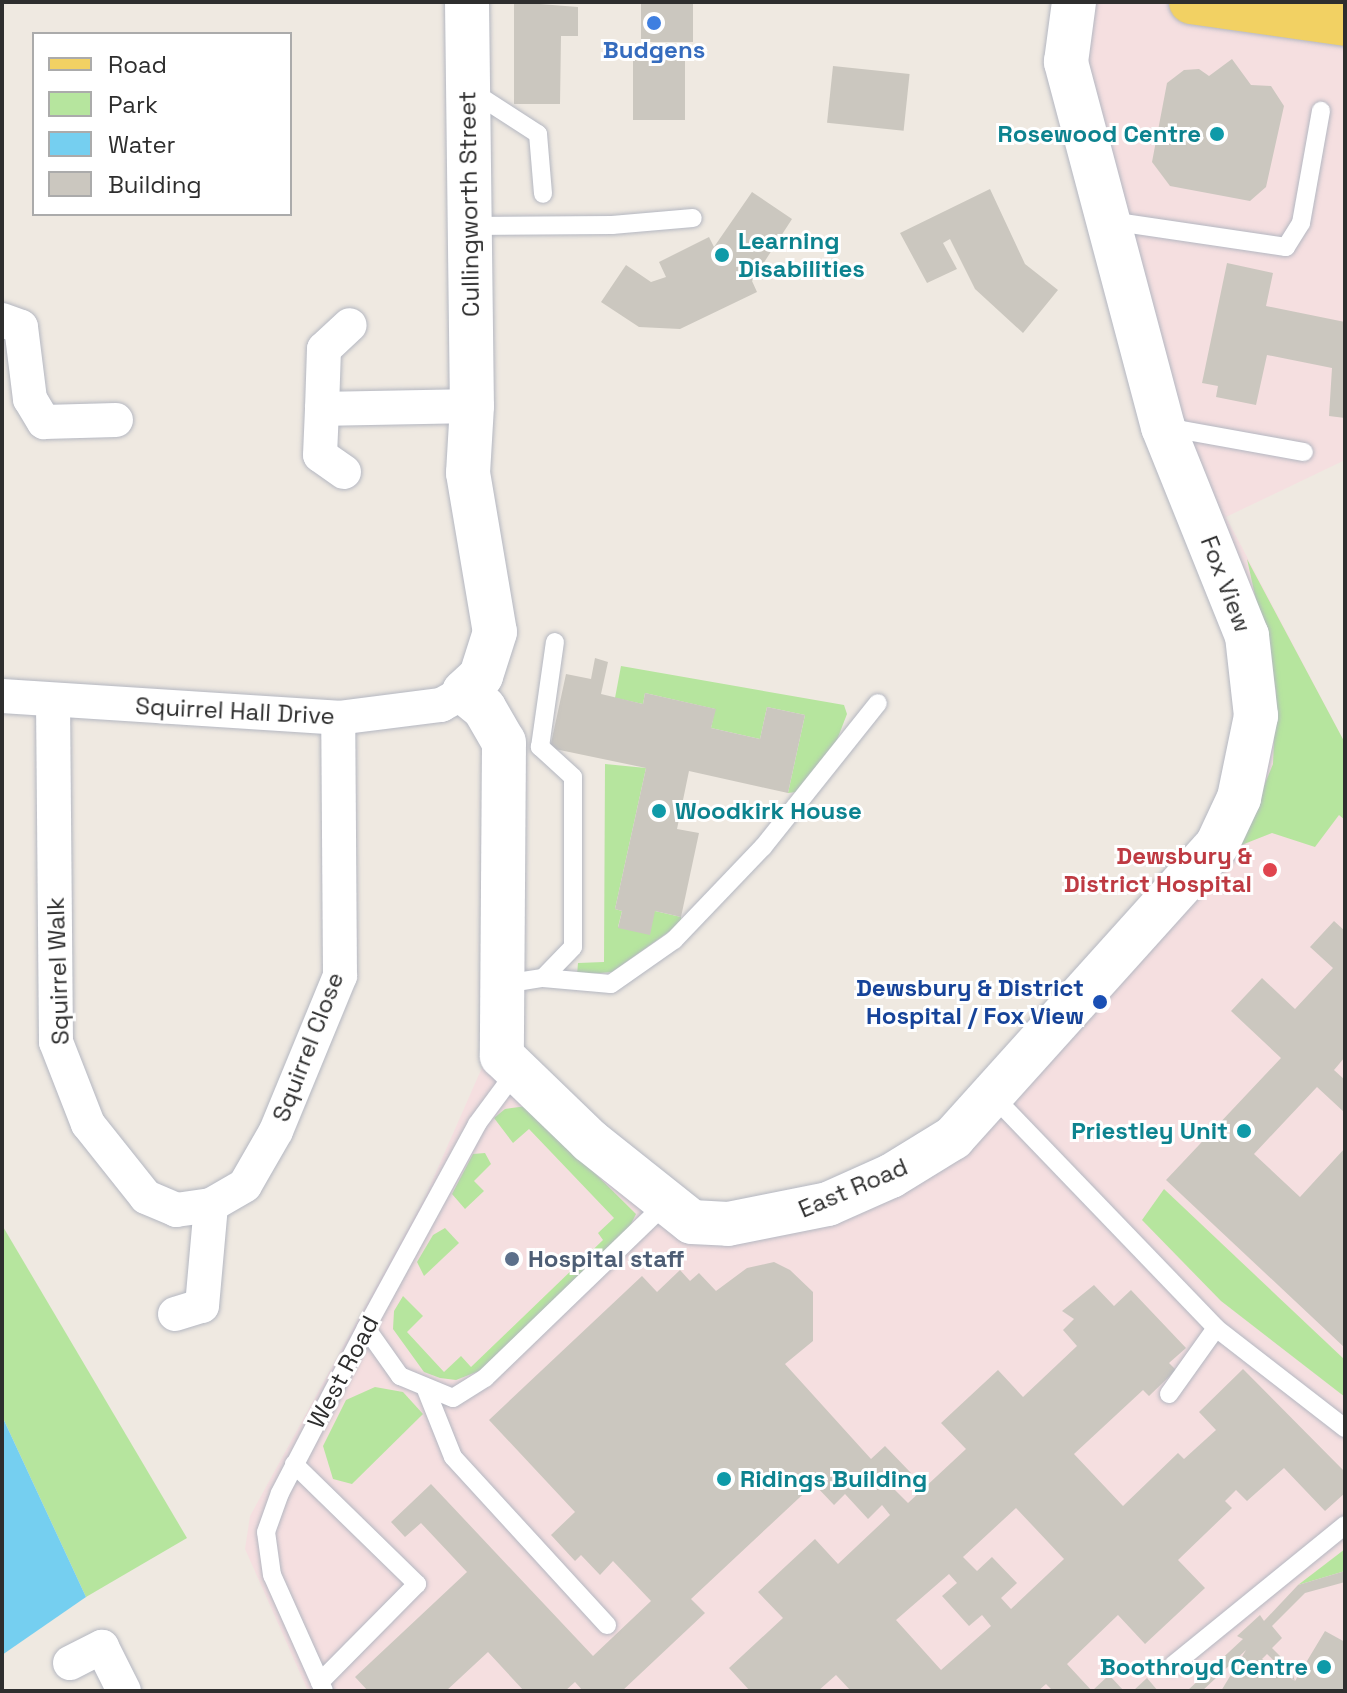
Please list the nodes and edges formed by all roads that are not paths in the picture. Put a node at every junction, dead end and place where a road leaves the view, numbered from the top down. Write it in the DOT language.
graph roads {
  1 [pos="467,2"];
  2 [pos="1074,2"];
  3 [pos="1191,2"];
  4 [pos="1345,24"];
  5 [pos="468,88"];
  6 [pos="1321,111"];
  7 [pos="543,194"];
  8 [pos="693,218"];
  9 [pos="1107,221"];
  10 [pos="468,226"];
  11 [pos="2,320"];
  12 [pos="350,325"];
  13 [pos="472,406"];
  14 [pos="322,409"];
  15 [pos="116,420"];
  16 [pos="1163,427"];
  17 [pos="1304,452"];
  18 [pos="344,472"];
  19 [pos="555,642"];
  20 [pos="464,692"];
  21 [pos="2,696"];
  22 [pos="53,700"];
  23 [pos="878,703"];
  24 [pos="338,718"];
  25 [pos="523,981"];
  26 [pos="517,1070"];
  27 [pos="993,1096"];
  28 [pos="666,1203"];
  29 [pos="211,1205"];
  30 [pos="175,1314"];
  31 [pos="366,1328"];
  32 [pos="1216,1328"];
  33 [pos="425,1387"];
  34 [pos="1169,1394"];
  35 [pos="1345,1428"];
  36 [pos="294,1464"];
  37 [pos="1345,1525"];
  38 [pos="607,1625"];
  39 [pos="70,1663"];
  40 [pos="1173,1665"];
  41 [pos="322,1687"];
  42 [pos="124,1691"];
  1 -- 5 [label="street, Cullingworth Street"];
  2 -- 9 [label="street, Fox View"];
  3 -- 4 [label="main road"];
  5 -- 7 [label="lane"];
  5 -- 10 [label="street, Cullingworth Street"];
  6 -- 9 [label="lane"];
  8 -- 10 [label="lane"];
  9 -- 16 [label="street, Fox View"];
  10 -- 13 [label="street, Cullingworth Street"];
  11 -- 15 [label="street"];
  12 -- 14 [label="street"];
  13 -- 14 [label="street"];
  13 -- 20 [label="street, Cullingworth Street"];
  14 -- 18 [label="street"];
  16 -- 17 [label="lane"];
  16 -- 27 [label="street, Fox View"];
  19 -- 25 [label="lane"];
  20 -- 24 [label="street, Squirrel Hall Drive"];
  20 -- 25 [label="street, East Road"];
  21 -- 22 [label="street, Squirrel Hall Drive"];
  22 -- 24 [label="street, Squirrel Hall Drive"];
  22 -- 29 [label="street, Squirrel Walk"];
  23 -- 25 [label="lane"];
  24 -- 29 [label="street, Squirrel Close"];
  25 -- 26 [label="street, East Road"];
  26 -- 28 [label="street, East Road"];
  26 -- 31 [label="lane, West Road"];
  27 -- 28 [label="street, East Road"];
  27 -- 32 [label="lane"];
  28 -- 33 [label="lane"];
  29 -- 30 [label="street"];
  31 -- 33 [label="lane"];
  31 -- 36 [label="lane, West Road"];
  32 -- 34 [label="lane"];
  32 -- 35 [label="lane"];
  33 -- 38 [label="lane"];
  36 -- 41 [label="lane, West Road"];
  36 -- 41 [label="lane"];
  37 -- 40 [label="lane"];
  39 -- 42 [label="street"];
}
